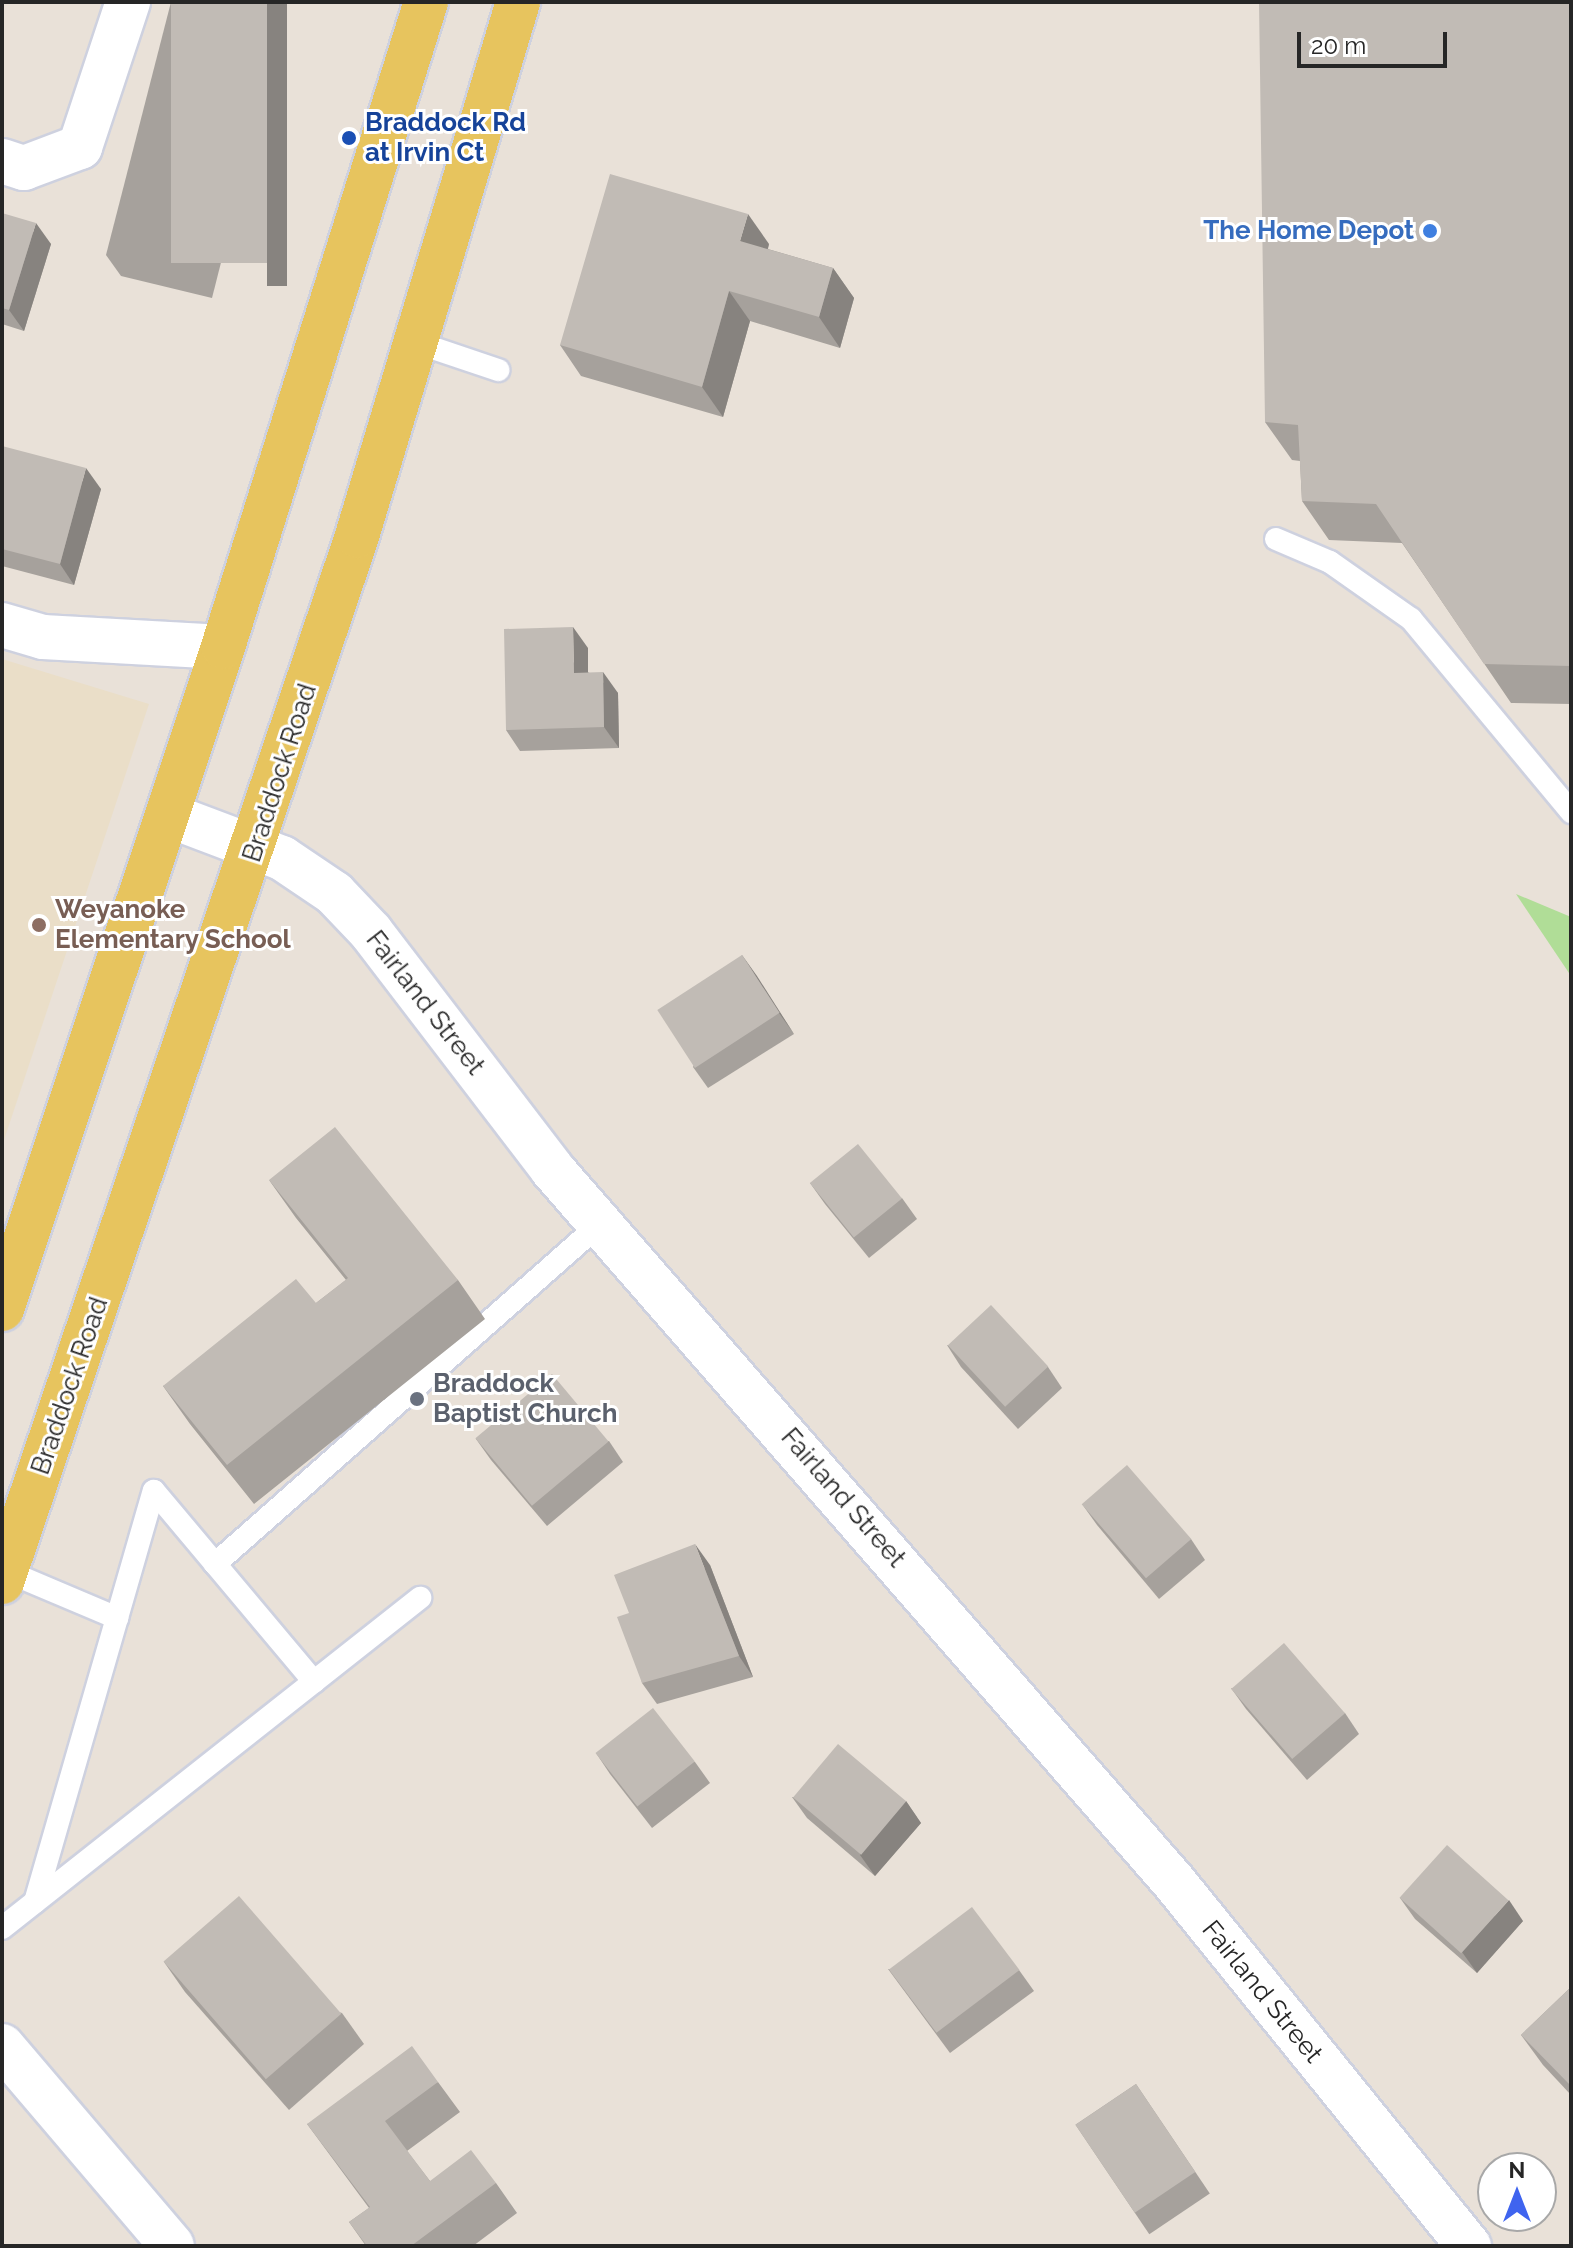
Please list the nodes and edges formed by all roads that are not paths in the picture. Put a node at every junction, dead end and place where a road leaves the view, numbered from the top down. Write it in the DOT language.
graph roads {
  1 [pos="128,2"];
  2 [pos="426,2"];
  3 [pos="518,2"];
  4 [pos="13,165"];
  5 [pos="415,342"];
  6 [pos="498,370"];
  7 [pos="1276,539"];
  8 [pos="2,625"];
  9 [pos="223,647"];
  10 [pos="1571,812"];
  11 [pos="168,815"];
  12 [pos="256,847"];
  13 [pos="601,1223"];
  14 [pos="2,1309"];
  15 [pos="215,1564"];
  16 [pos="4,1576"];
  17 [pos="420,1598"];
  18 [pos="117,1618"];
  19 [pos="314,1682"];
  20 [pos="35,1902"];
  21 [pos="2,1928"];
  22 [pos="2,2046"];
  23 [pos="172,2246"];
  24 [pos="1469,2246"];
  1 -- 4 [label="street"];
  2 -- 9 [label="main road"];
  3 -- 5 [label="main road, Braddock Road"];
  5 -- 6 [label="lane"];
  5 -- 12 [label="main road, Braddock Road"];
  7 -- 10 [label="lane"];
  8 -- 9 [label="street"];
  9 -- 11 [label="main road"];
  11 -- 12 [label="street, Fairland Street"];
  11 -- 14 [label="main road"];
  12 -- 13 [label="street, Fairland Street"];
  12 -- 16 [label="main road, Braddock Road"];
  13 -- 15 [label="lane"];
  13 -- 24 [label="street, Fairland Street"];
  15 -- 18 [label="lane"];
  15 -- 19 [label="lane"];
  16 -- 18 [label="lane"];
  17 -- 19 [label="lane"];
  18 -- 20 [label="lane"];
  19 -- 20 [label="lane"];
  20 -- 21 [label="lane"];
  22 -- 23 [label="street"];
}
